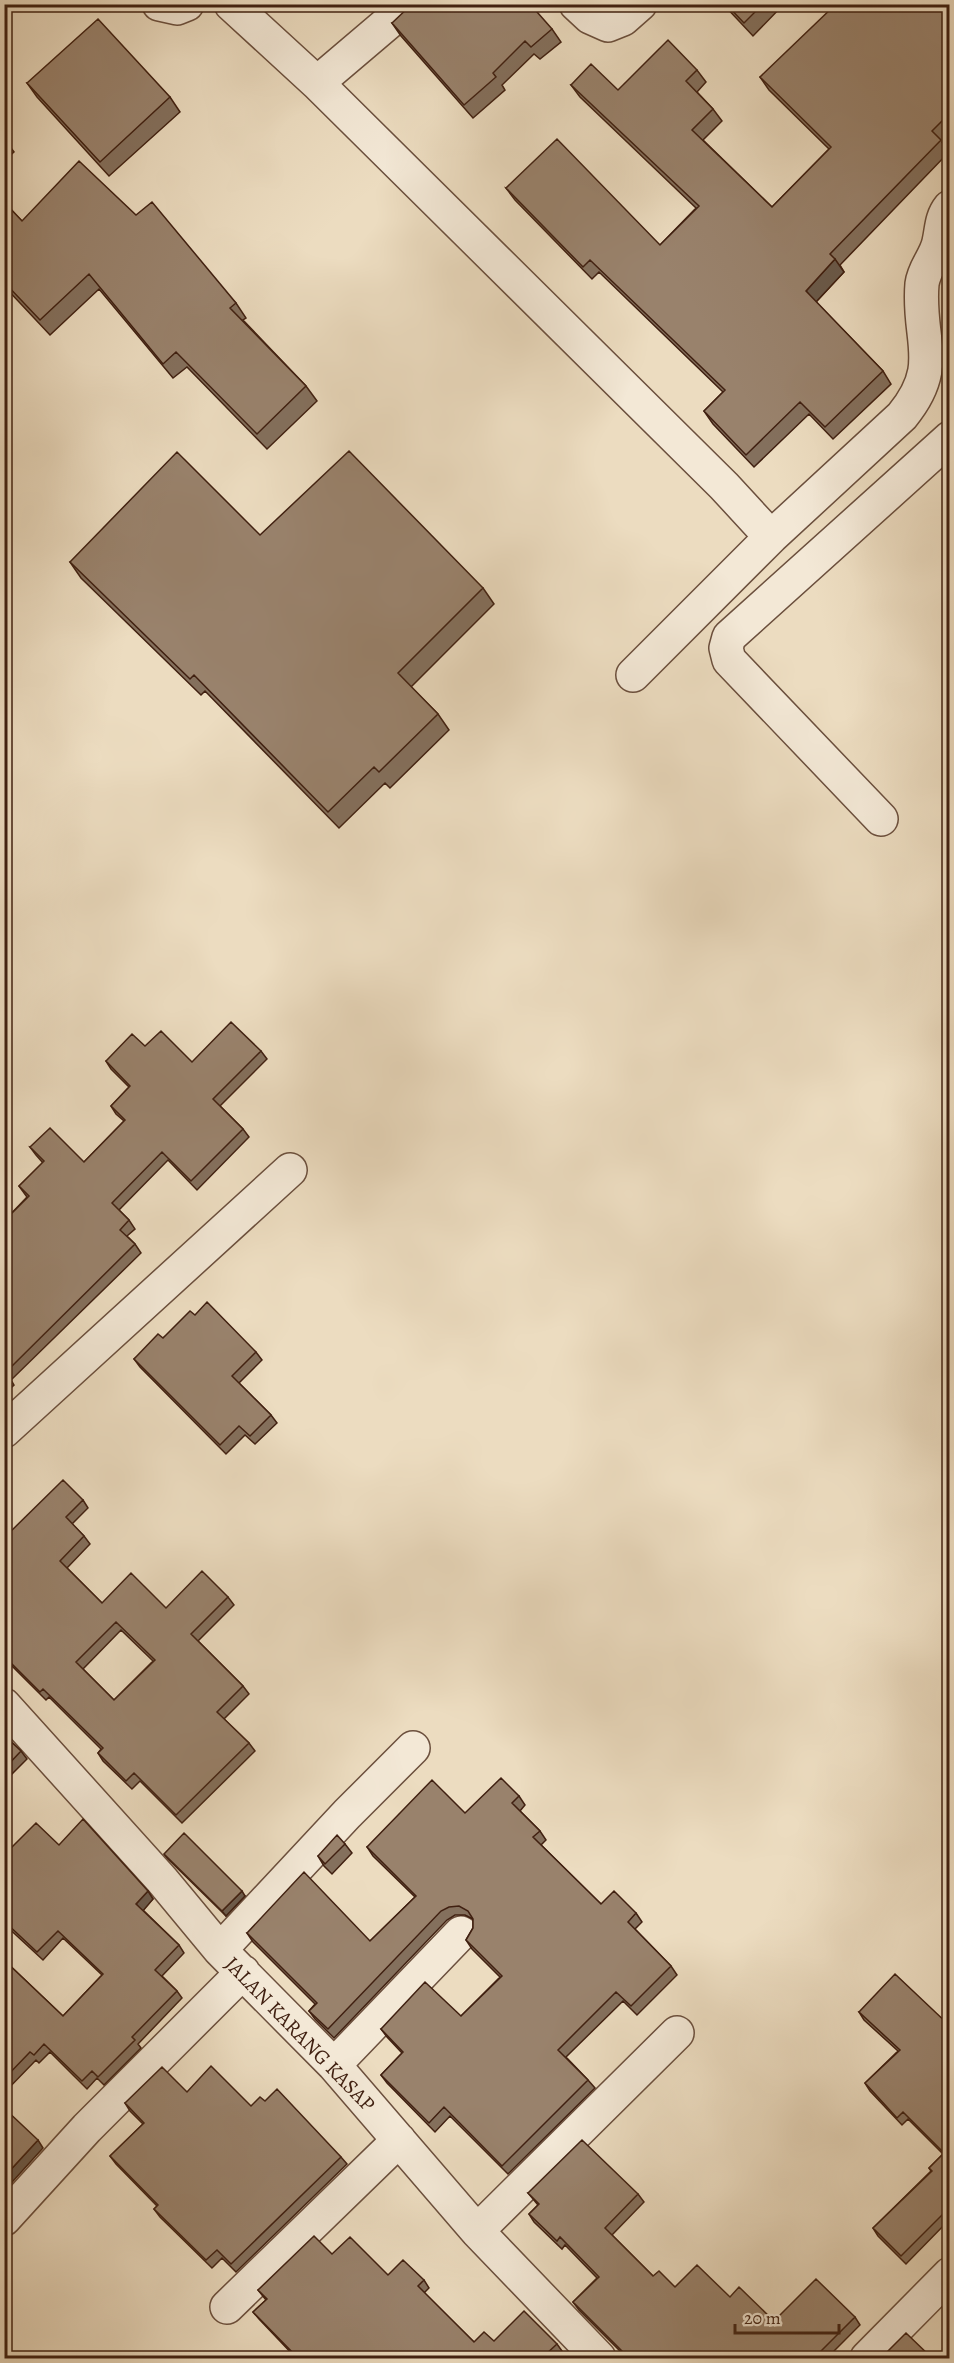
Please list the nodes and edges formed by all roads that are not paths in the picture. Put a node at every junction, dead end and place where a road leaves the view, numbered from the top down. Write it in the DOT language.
graph roads {
  1 [pos="159,4"];
  2 [pos="187,4"];
  3 [pos="231,4"];
  4 [pos="410,4"];
  5 [pos="576,4"];
  6 [pos="639,4"];
  7 [pos="317,83"];
  8 [pos="950,207"];
  9 [pos="944,242"];
  10 [pos="950,438"];
  11 [pos="771,537"];
  12 [pos="633,675"];
  13 [pos="881,819"];
  14 [pos="290,1170"];
  15 [pos="4,1431"];
  16 [pos="4,1705"];
  17 [pos="413,1748"];
  18 [pos="461,1933"];
  19 [pos="231,1961"];
  20 [pos="677,2033"];
  21 [pos="334,2065"];
  22 [pos="399,2140"];
  23 [pos="10,2202"];
  24 [pos="477,2231"];
  25 [pos="950,2274"];
  26 [pos="227,2307"];
  27 [pos="599,2358"];
  28 [pos="867,2358"];
  1 -- 2 [label="street"];
  3 -- 7 [label="street"];
  4 -- 7 [label="street"];
  5 -- 6 [label="street"];
  7 -- 11 [label="street"];
  8 -- 9 [label="street"];
  9 -- 11 [label="street"];
  10 -- 13 [label="street"];
  11 -- 12 [label="street"];
  14 -- 15 [label="street"];
  16 -- 19 [label="street, JALAN KARANG KASAP"];
  17 -- 19 [label="street"];
  18 -- 21 [label="street"];
  19 -- 21 [label="street, JALAN KARANG KASAP"];
  19 -- 23 [label="street"];
  20 -- 24 [label="street"];
  21 -- 22 [label="street, JALAN KARANG KASAP"];
  22 -- 24 [label="street, JALAN KARANG KASAP"];
  22 -- 26 [label="street"];
  24 -- 27 [label="street, JALAN KARANG KASAP"];
  25 -- 28 [label="street"];
}
